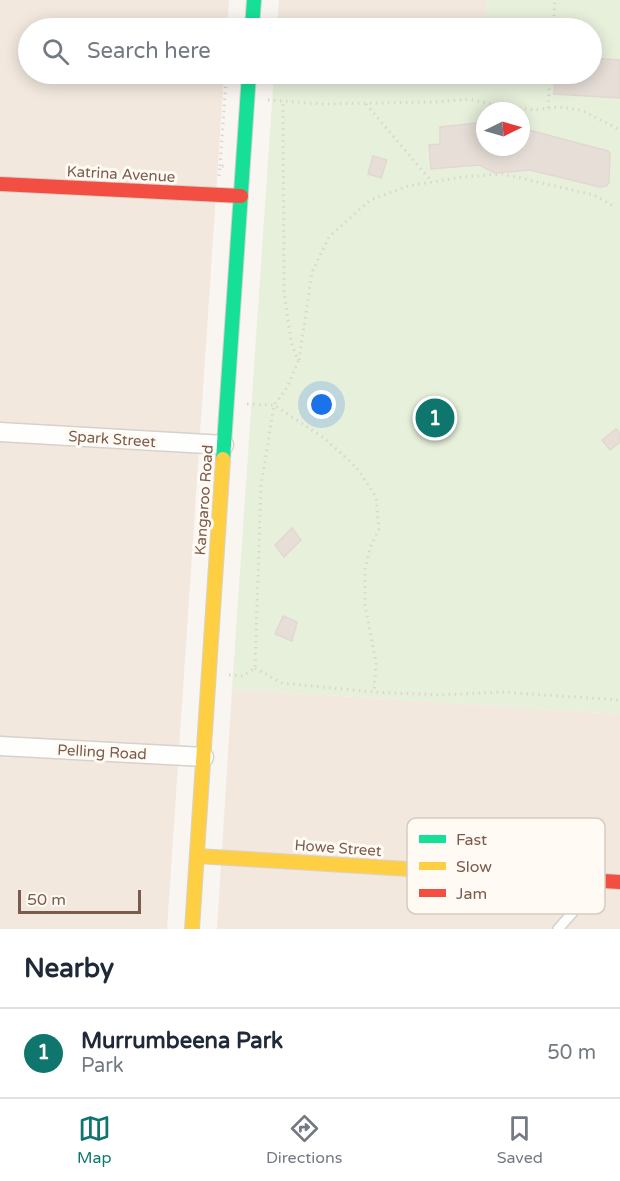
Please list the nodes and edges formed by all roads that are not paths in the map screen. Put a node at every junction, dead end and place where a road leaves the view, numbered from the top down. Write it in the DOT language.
graph roads {
  1 [pos="254,0"];
  2 [pos="253,18"];
  3 [pos="248,84"];
  4 [pos="0,184"];
  5 [pos="241,196"];
  6 [pos="0,432"];
  7 [pos="224,445"];
  8 [pos="0,746"];
  9 [pos="204,757"];
  10 [pos="197,856"];
  11 [pos="407,869"];
  12 [pos="605,881"];
  13 [pos="620,882"];
  14 [pos="571,914"];
  15 [pos="192,929"];
  16 [pos="558,929"];
  1 -- 2 [label="street"];
  3 -- 5 [label="street, Kangaroo Road"];
  4 -- 5 [label="street, Katrina Avenue"];
  5 -- 7 [label="street, Kangaroo Road"];
  6 -- 7 [label="street, Spark Street"];
  7 -- 9 [label="street, Kangaroo Road"];
  8 -- 9 [label="street, Pelling Road"];
  9 -- 10 [label="street, Kangaroo Road"];
  10 -- 11 [label="street, Howe Street"];
  10 -- 15 [label="street, Kangaroo Road"];
  12 -- 13 [label="street, Howe Street"];
  14 -- 16 [label="lane"];
}
